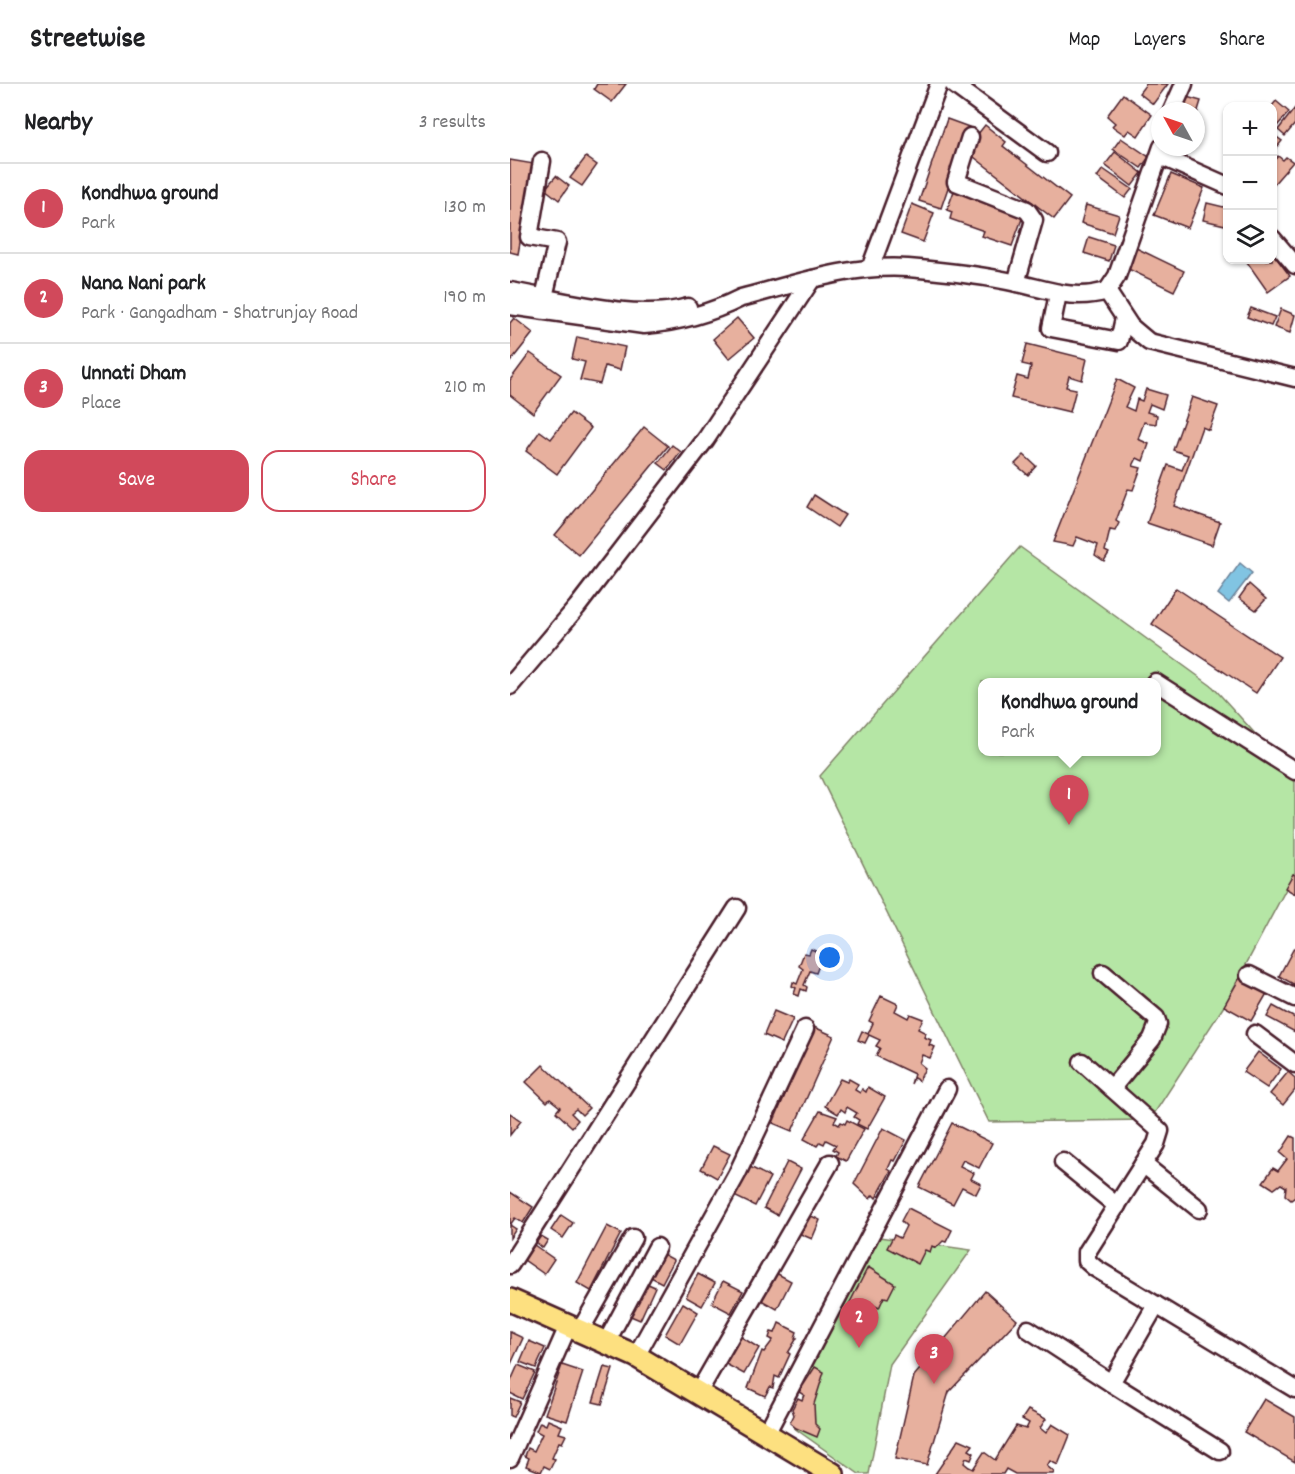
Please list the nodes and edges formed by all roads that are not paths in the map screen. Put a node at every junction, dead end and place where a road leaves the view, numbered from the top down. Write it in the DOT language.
graph roads {
  1 [pos="939,84"];
  2 [pos="953,84"];
  3 [pos="1184,84"];
  4 [pos="1176,102"];
  5 [pos="970,137"];
  6 [pos="1047,153"];
  7 [pos="1160,156"];
  8 [pos="1169,156"];
  9 [pos="542,161"];
  10 [pos="1223,184"];
  11 [pos="1277,244"];
  12 [pos="1295,265"];
  13 [pos="871,267"];
  14 [pos="812,279"];
  15 [pos="1016,283"];
  16 [pos="510,291"];
  17 [pos="1107,291"];
  18 [pos="1058,294"];
  19 [pos="544,297"];
  20 [pos="741,298"];
  21 [pos="510,306"];
  22 [pos="1124,318"];
  23 [pos="1295,378"];
  24 [pos="510,686"];
  25 [pos="1161,686"];
  26 [pos="1295,771"];
  27 [pos="737,908"];
  28 [pos="1103,973"];
  29 [pos="1249,975"];
  30 [pos="1295,998"];
  31 [pos="805,1029"];
  32 [pos="1255,1034"];
  33 [pos="1082,1062"];
  34 [pos="1295,1064"];
  35 [pos="1112,1088"];
  36 [pos="947,1089"];
  37 [pos="1063,1162"];
  38 [pos="830,1163"];
  39 [pos="1143,1164"];
  40 [pos="1116,1206"];
  41 [pos="1199,1209"];
  42 [pos="633,1238"];
  43 [pos="657,1247"];
  44 [pos="510,1264"];
  45 [pos="510,1300"];
  46 [pos="1156,1305"];
  47 [pos="575,1327"];
  48 [pos="1028,1329"];
  49 [pos="607,1341"];
  50 [pos="636,1356"];
  51 [pos="1111,1383"];
  52 [pos="1295,1389"];
  53 [pos="698,1393"];
  54 [pos="766,1434"];
  55 [pos="1220,1451"];
  56 [pos="510,1458"];
  57 [pos="833,1474"];
  1 -- 13 [label="street"];
  2 -- 6 [label="street"];
  3 -- 4 [label="street"];
  5 -- 15 [label="street"];
  7 -- 17 [label="street"];
  8 -- 10 [label="street"];
  9 -- 19 [label="street"];
  11 -- 12 [label="street"];
  13 -- 14 [label="street"];
  13 -- 15 [label="street"];
  14 -- 20 [label="street"];
  14 -- 24 [label="street"];
  15 -- 18 [label="street"];
  16 -- 19 [label="street"];
  17 -- 18 [label="street"];
  17 -- 22 [label="street"];
  18 -- 22 [label="street"];
  19 -- 20 [label="street"];
  20 -- 21 [label="street"];
  22 -- 23 [label="street"];
  25 -- 26 [label="street"];
  27 -- 44 [label="street"];
  28 -- 35 [label="street"];
  29 -- 30 [label="street"];
  31 -- 50 [label="street"];
  32 -- 34 [label="street"];
  33 -- 35 [label="street"];
  35 -- 39 [label="street"];
  36 -- 54 [label="street"];
  37 -- 40 [label="street"];
  38 -- 53 [label="street"];
  39 -- 40 [label="street"];
  39 -- 41 [label="street"];
  40 -- 46 [label="street"];
  42 -- 47 [label="street"];
  43 -- 49 [label="street"];
  45 -- 47 [label="main road"];
  46 -- 51 [label="street"];
  46 -- 52 [label="street"];
  47 -- 49 [label="main road"];
  47 -- 56 [label="street"];
  48 -- 51 [label="street"];
  49 -- 50 [label="main road"];
  50 -- 53 [label="main road"];
  51 -- 55 [label="street"];
  53 -- 54 [label="main road"];
  54 -- 57 [label="main road"];
}
